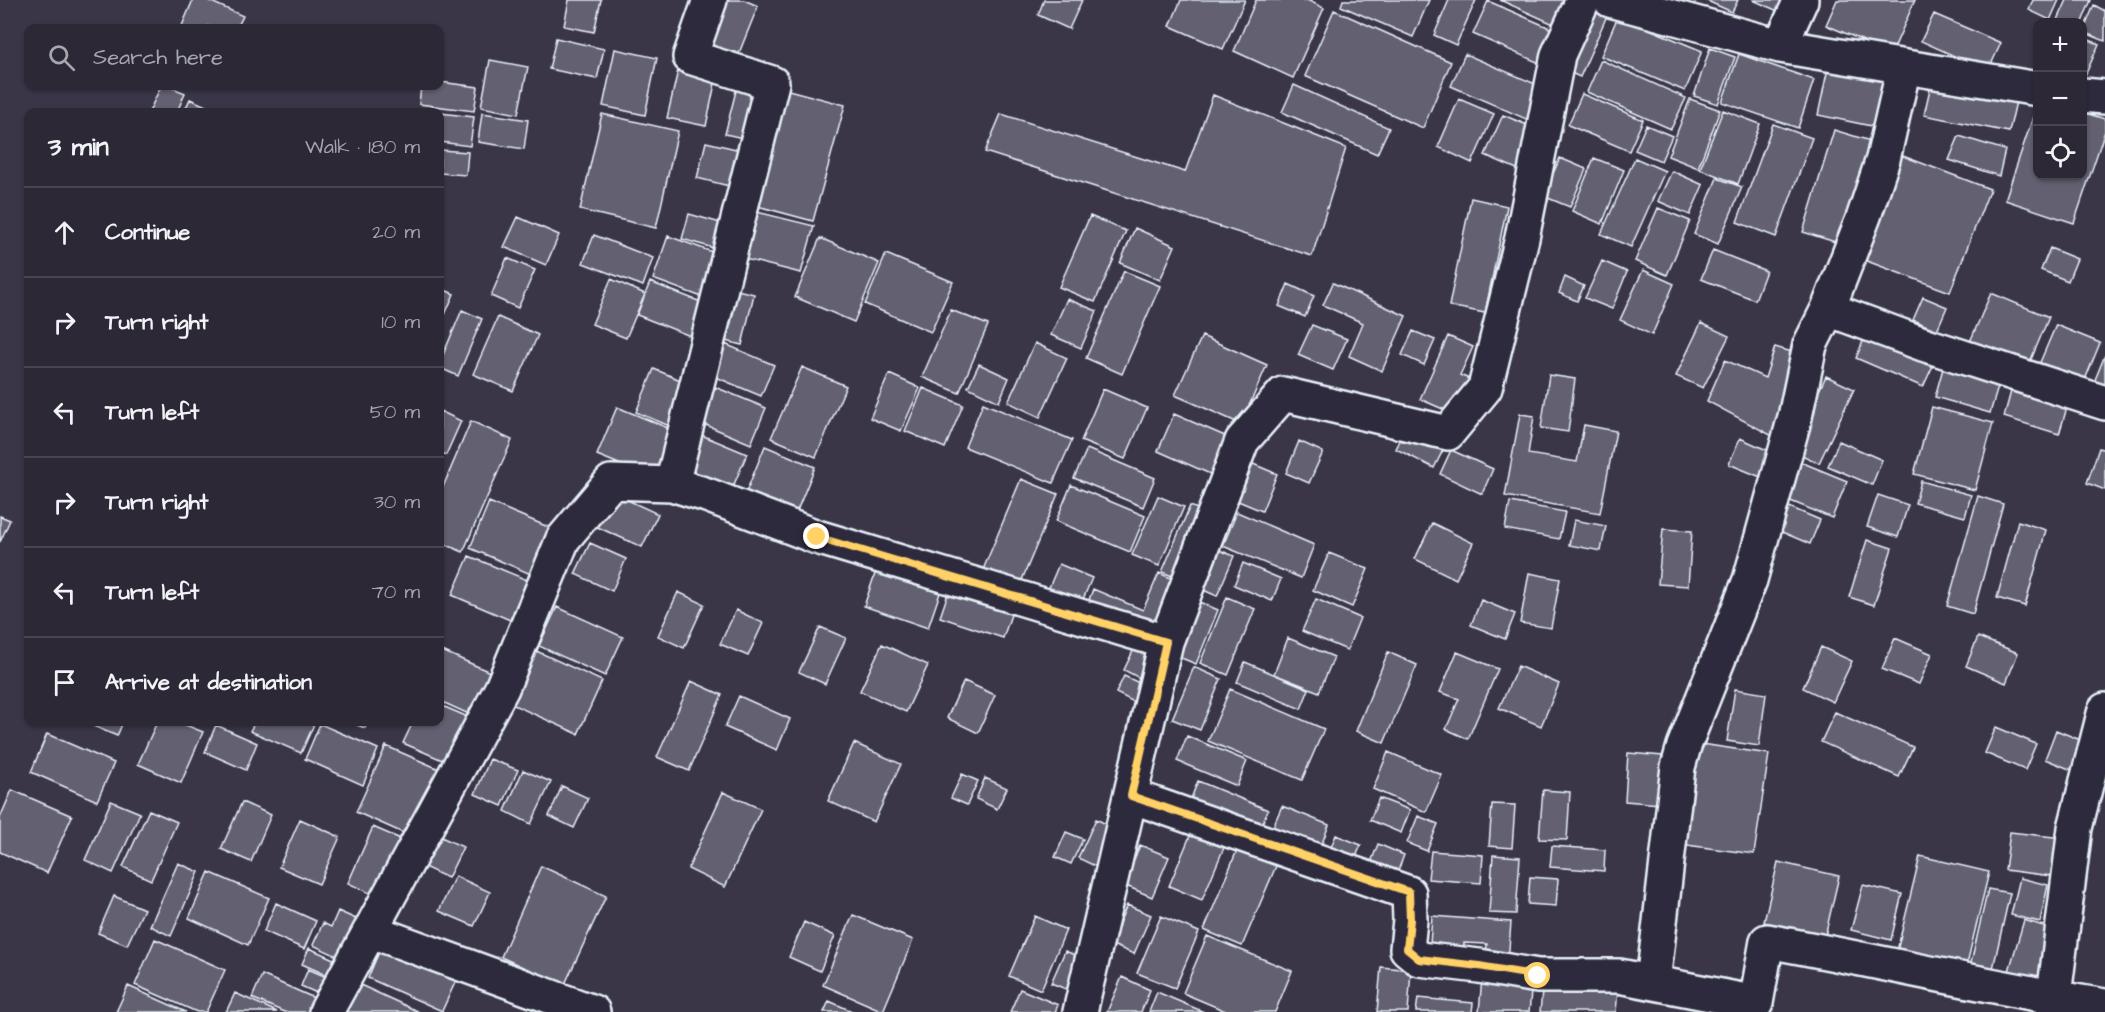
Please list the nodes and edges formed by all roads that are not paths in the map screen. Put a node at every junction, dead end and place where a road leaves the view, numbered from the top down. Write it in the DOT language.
graph roads {
  1 [pos="710,0"];
  2 [pos="1583,0"];
  3 [pos="1610,0"];
  4 [pos="1802,0"];
  5 [pos="1780,46"];
  6 [pos="1904,67"];
  7 [pos="2033,88"];
  8 [pos="2087,95"];
  9 [pos="2105,97"];
  10 [pos="1828,309"];
  11 [pos="2105,403"];
  12 [pos="672,484"];
  13 [pos="1166,642"];
  14 [pos="2105,710"];
  15 [pos="1131,796"];
  16 [pos="371,931"];
  17 [pos="1653,982"];
  18 [pos="2054,1005"];
  19 [pos="2105,1006"];
  20 [pos="326,1012"];
  21 [pos="593,1012"];
  22 [pos="1080,1012"];
  1 -- 12 [label="street"];
  2 -- 13 [label="street"];
  3 -- 5 [label="street"];
  4 -- 5 [label="street"];
  5 -- 6 [label="street"];
  6 -- 7 [label="street"];
  6 -- 10 [label="street"];
  8 -- 9 [label="street"];
  10 -- 11 [label="street"];
  10 -- 17 [label="street"];
  12 -- 13 [label="street"];
  12 -- 16 [label="street"];
  13 -- 15 [label="street"];
  14 -- 18 [label="street"];
  15 -- 17 [label="street"];
  15 -- 22 [label="street"];
  16 -- 20 [label="street"];
  16 -- 21 [label="street"];
  17 -- 18 [label="street"];
  18 -- 19 [label="street"];
}
